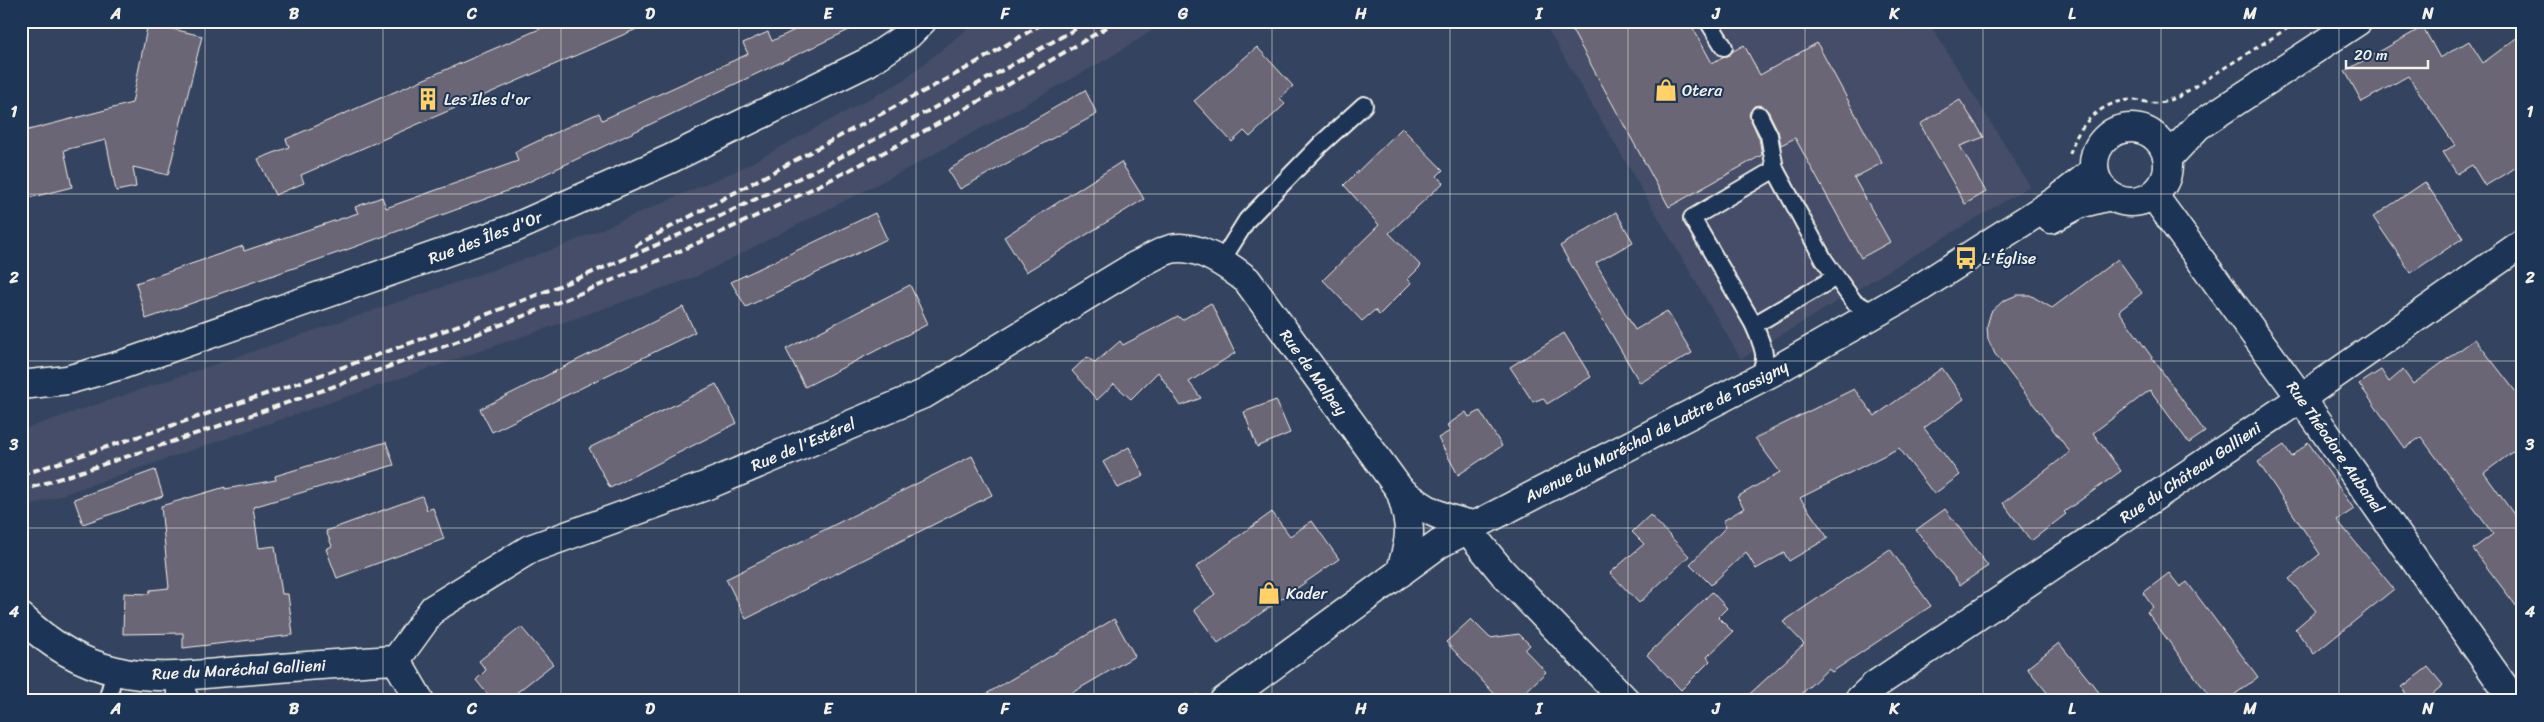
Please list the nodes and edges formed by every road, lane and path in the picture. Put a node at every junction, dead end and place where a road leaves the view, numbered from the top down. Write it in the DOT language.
graph roads {
  1 [pos="922,21"];
  2 [pos="1708,21"];
  3 [pos="2334,21"];
  4 [pos="2358,21"];
  5 [pos="1724,47"];
  6 [pos="1364,105"];
  7 [pos="1759,115"];
  8 [pos="2153,134"];
  9 [pos="2169,157"];
  10 [pos="1775,169"];
  11 [pos="2094,171"];
  12 [pos="2110,196"];
  13 [pos="2154,196"];
  14 [pos="2523,243"];
  15 [pos="1222,260"];
  16 [pos="1836,277"];
  17 [pos="1875,313"];
  18 [pos="1754,325"];
  19 [pos="1756,380"];
  20 [pos="21,384"];
  21 [pos="2301,398"];
  22 [pos="1400,490"];
  23 [pos="1475,533"];
  24 [pos="1400,573"];
  25 [pos="21,617"];
  26 [pos="396,660"];
  27 [pos="115,671"];
  28 [pos="183,688"];
  29 [pos="107,701"];
  30 [pos="420,701"];
  31 [pos="1224,701"];
  32 [pos="1246,701"];
  33 [pos="1626,701"];
  34 [pos="1858,701"];
  35 [pos="2514,701"];
  1 -- 20 [label="street, Rue des Îles d'Or"];
  2 -- 5 [label="lane"];
  3 -- 8 [label="street"];
  4 -- 9 [label="street"];
  6 -- 15 [label="lane"];
  7 -- 10 [label="lane"];
  8 -- 9 [label="street"];
  8 -- 11 [label="street"];
  9 -- 13 [label="street"];
  10 -- 16 [label="lane"];
  10 -- 18 [label="lane"];
  11 -- 12 [label="street"];
  11 -- 17 [label="street, Avenue du Maréchal de Lattre de Tassigny"];
  12 -- 13 [label="street"];
  12 -- 23 [label="street, Avenue du Maréchal de Lattre de Tassigny"];
  13 -- 21 [label="street, Rue Théodore Aubanel"];
  14 -- 21 [label="street, Rue du Château Gallieni"];
  15 -- 22 [label="street, Rue de Malpey"];
  15 -- 26 [label="street, Rue de l'Estérel"];
  16 -- 17 [label="lane"];
  16 -- 18 [label="lane"];
  17 -- 19 [label="street, Avenue du Maréchal de Lattre de Tassigny"];
  18 -- 19 [label="lane"];
  19 -- 23 [label="street, Avenue du Maréchal de Lattre de Tassigny"];
  21 -- 34 [label="street, Rue du Château Gallieni"];
  21 -- 35 [label="street, Rue Théodore Aubanel"];
  22 -- 23 [label="street, Rue de Malpey"];
  22 -- 24 [label="street, Rue de Malpey"];
  23 -- 24 [label="street, Avenue du Maréchal de Lattre de Tassigny"];
  23 -- 32 [label="street, Avenue du Maréchal de Lattre de Tassigny"];
  23 -- 33 [label="street"];
  24 -- 31 [label="street, Avenue du Maréchal de Lattre de Tassigny"];
  25 -- 27 [label="street, Rue du Maréchal Gallieni"];
  26 -- 28 [label="street, Rue du Maréchal Gallieni"];
  26 -- 30 [label="street"];
  27 -- 28 [label="street, Rue du Maréchal Gallieni"];
  27 -- 29 [label="lane"];
}
